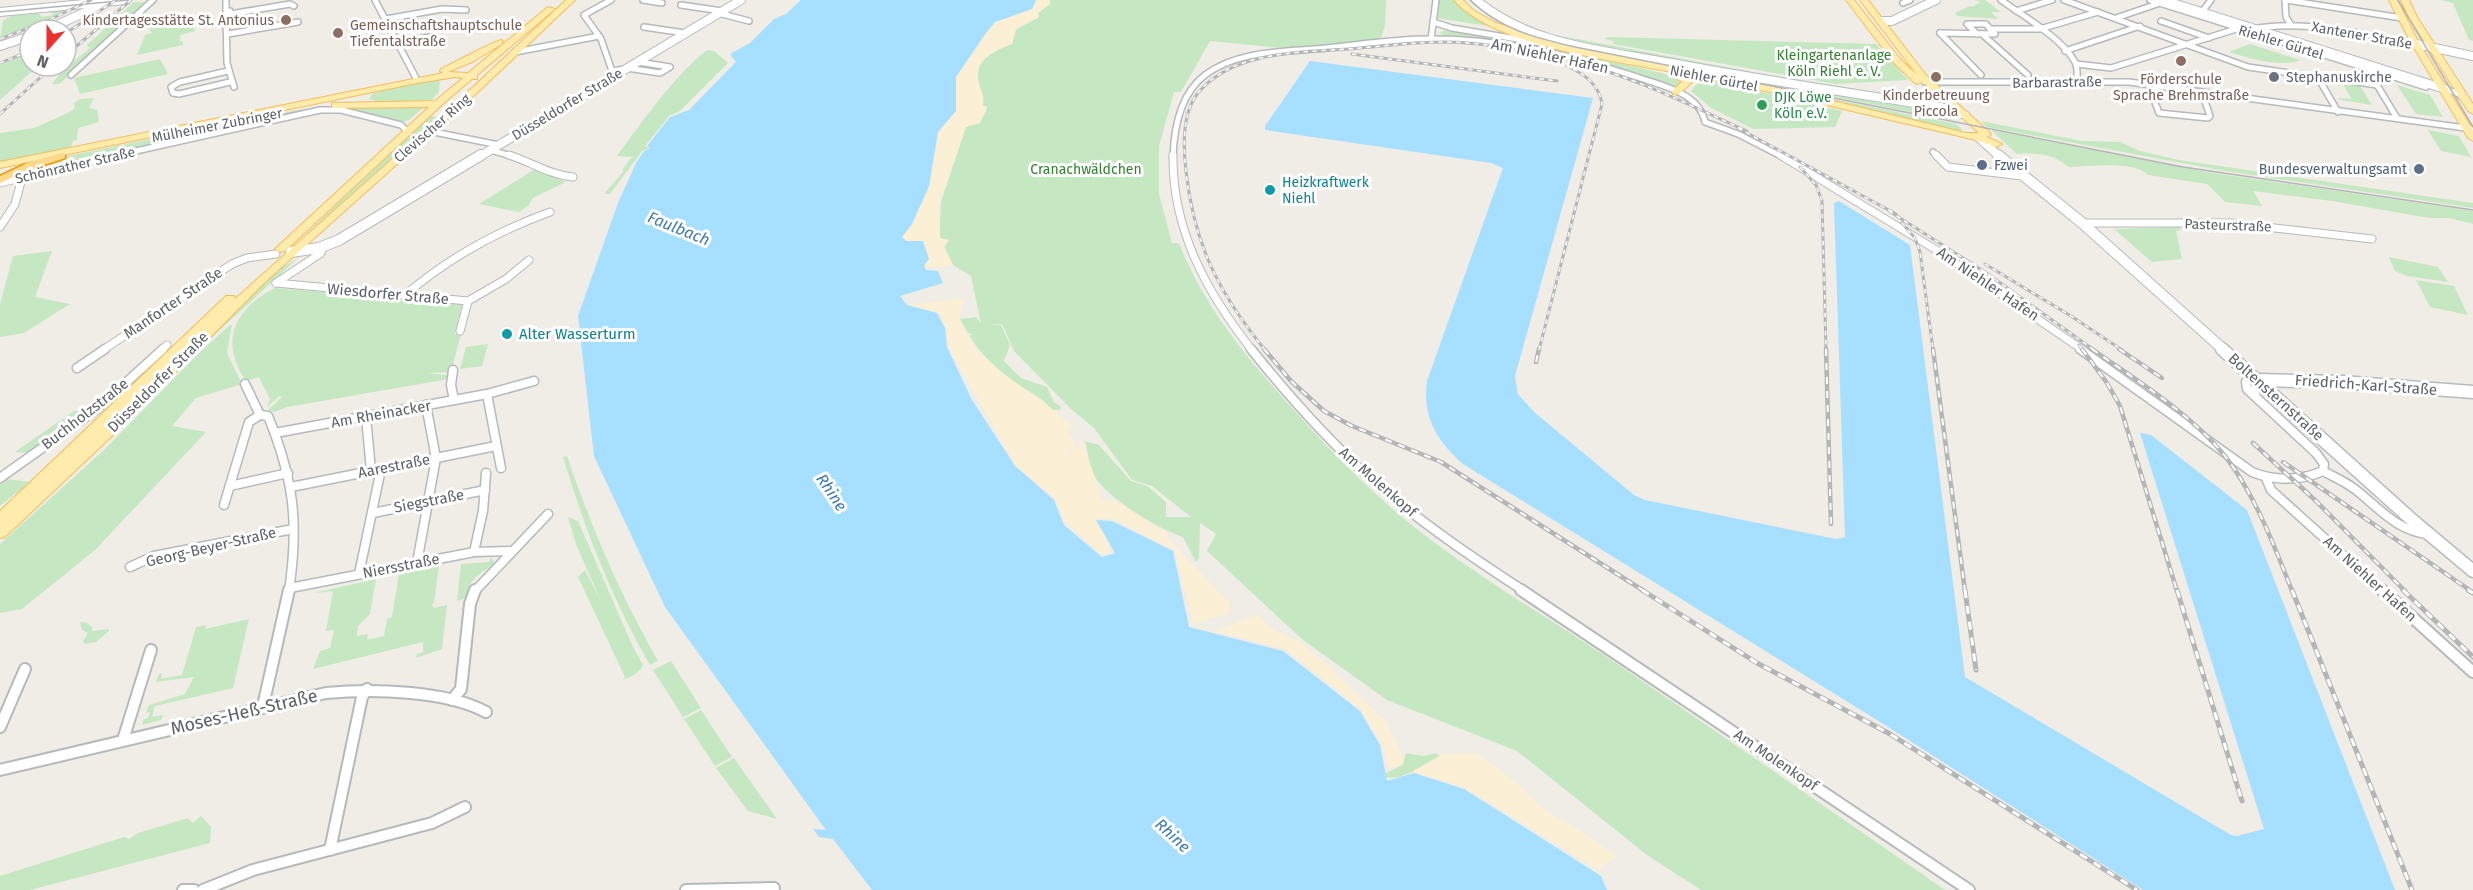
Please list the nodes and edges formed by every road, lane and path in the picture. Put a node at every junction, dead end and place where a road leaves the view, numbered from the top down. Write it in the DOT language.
graph roads {
  1 [pos="126,0"];
  2 [pos="153,0"];
  3 [pos="226,0"];
  4 [pos="375,0"];
  5 [pos="562,0"];
  6 [pos="571,0"];
  7 [pos="611,0"];
  8 [pos="643,0"];
  9 [pos="741,0"];
  10 [pos="1436,0"];
  11 [pos="1460,0"];
  12 [pos="1476,0"];
  13 [pos="1850,0"];
  14 [pos="1864,0"];
  15 [pos="1910,0"];
  16 [pos="1919,0"];
  17 [pos="2001,0"];
  18 [pos="2052,0"];
  19 [pos="2064,0"];
  20 [pos="2150,0"];
  21 [pos="2211,0"];
  22 [pos="2286,0"];
  23 [pos="2393,0"];
  24 [pos="2405,0"];
  25 [pos="29,1"];
  26 [pos="104,2"];
  27 [pos="1933,2"];
  28 [pos="2162,2"];
  29 [pos="662,3"];
  30 [pos="1903,3"];
  31 [pos="681,5"];
  32 [pos="294,6"];
  33 [pos="34,9"];
  34 [pos="466,10"];
  35 [pos="15,11"];
  36 [pos="2016,11"];
  37 [pos="0,12"];
  38 [pos="720,12"];
  39 [pos="2098,12"];
  40 [pos="2201,13"];
  41 [pos="230,14"];
  42 [pos="71,18"];
  43 [pos="2116,18"];
  44 [pos="2402,18"];
  45 [pos="386,19"];
  46 [pos="536,19"];
  47 [pos="749,21"];
  48 [pos="1433,21"];
  49 [pos="2161,21"];
  50 [pos="1883,24"];
  51 [pos="2291,25"];
  52 [pos="2140,26"];
  53 [pos="644,27"];
  54 [pos="1452,28"];
  55 [pos="2243,28"];
  56 [pos="1990,29"];
  57 [pos="2040,29"];
  58 [pos="288,30"];
  59 [pos="1512,30"];
  60 [pos="685,33"];
  61 [pos="228,34"];
  62 [pos="1979,34"];
  63 [pos="599,36"];
  64 [pos="1431,36"];
  65 [pos="426,38"];
  66 [pos="2210,38"];
  67 [pos="18,40"];
  68 [pos="2414,40"];
  69 [pos="398,43"];
  70 [pos="507,45"];
  71 [pos="2183,45"];
  72 [pos="2432,45"];
  73 [pos="0,46"];
  74 [pos="1570,49"];
  75 [pos="1890,51"];
  76 [pos="2065,51"];
  77 [pos="515,52"];
  78 [pos="1596,54"];
  79 [pos="1906,54"];
  80 [pos="2473,56"];
  81 [pos="638,62"];
  82 [pos="2076,64"];
  83 [pos="627,68"];
  84 [pos="78,69"];
  85 [pos="228,71"];
  86 [pos="613,73"];
  87 [pos="2297,74"];
  88 [pos="470,75"];
  89 [pos="2384,75"];
  90 [pos="2317,76"];
  91 [pos="2032,78"];
  92 [pos="1984,79"];
  93 [pos="2337,79"];
  94 [pos="417,80"];
  95 [pos="1924,80"];
  96 [pos="2439,80"];
  97 [pos="2078,81"];
  98 [pos="2419,81"];
  99 [pos="1959,83"];
  100 [pos="2154,85"];
  101 [pos="2377,85"];
  102 [pos="390,87"];
  103 [pos="476,89"];
  104 [pos="2446,91"];
  105 [pos="1676,92"];
  106 [pos="2202,93"];
  107 [pos="468,96"];
  108 [pos="1939,96"];
  109 [pos="374,104"];
  110 [pos="1921,104"];
  111 [pos="437,105"];
  112 [pos="2471,107"];
  113 [pos="1944,108"];
  114 [pos="2337,111"];
  115 [pos="1965,115"];
  116 [pos="2397,117"];
  117 [pos="421,119"];
  118 [pos="396,124"];
  119 [pos="407,131"];
  120 [pos="429,131"];
  121 [pos="2471,132"];
  122 [pos="1980,136"];
  123 [pos="1997,144"];
  124 [pos="495,147"];
  125 [pos="1934,152"];
  126 [pos="61,156"];
  127 [pos="30,165"];
  128 [pos="0,166"];
  129 [pos="52,171"];
  130 [pos="2022,176"];
  131 [pos="573,177"];
  132 [pos="22,178"];
  133 [pos="0,182"];
  134 [pos="550,212"];
  135 [pos="2082,223"];
  136 [pos="0,228"];
  137 [pos="314,231"];
  138 [pos="346,236"];
  139 [pos="2372,239"];
  140 [pos="321,247"];
  141 [pos="291,252"];
  142 [pos="276,254"];
  143 [pos="529,260"];
  144 [pos="272,279"];
  145 [pos="404,296"];
  146 [pos="468,301"];
  147 [pos="460,331"];
  148 [pos="167,345"];
  149 [pos="77,368"];
  150 [pos="453,370"];
  151 [pos="2259,380"];
  152 [pos="534,381"];
  153 [pos="245,384"];
  154 [pos="2473,392"];
  155 [pos="487,394"];
  156 [pos="454,400"];
  157 [pos="426,405"];
  158 [pos="260,415"];
  159 [pos="366,417"];
  160 [pos="275,433"];
  161 [pos="496,446"];
  162 [pos="436,458"];
  163 [pos="501,468"];
  164 [pos="376,470"];
  165 [pos="2323,471"];
  166 [pos="288,473"];
  167 [pos="486,473"];
  168 [pos="0,478"];
  169 [pos="2266,478"];
  170 [pos="230,486"];
  171 [pos="291,487"];
  172 [pos="484,490"];
  173 [pos="428,501"];
  174 [pos="224,505"];
  175 [pos="373,513"];
  176 [pos="548,514"];
  177 [pos="0,519"];
  178 [pos="293,529"];
  179 [pos="0,533"];
  180 [pos="2428,534"];
  181 [pos="512,551"];
  182 [pos="474,552"];
  183 [pos="417,563"];
  184 [pos="130,567"];
  185 [pos="2473,571"];
  186 [pos="359,574"];
  187 [pos="290,588"];
  188 [pos="151,650"];
  189 [pos="25,669"];
  190 [pos="2473,672"];
  191 [pos="367,689"];
  192 [pos="452,700"];
  193 [pos="263,706"];
  194 [pos="486,712"];
  195 [pos="0,727"];
  196 [pos="123,740"];
  197 [pos="0,770"];
  198 [pos="465,807"];
  199 [pos="330,850"];
  200 [pos="774,888"];
  201 [pos="183,890"];
  202 [pos="195,890"];
  203 [pos="203,890"];
  204 [pos="686,890"];
  205 [pos="1969,890"];
  1 -- 26 [label="main road"];
  2 -- 84 [label="street"];
  3 -- 41 [label="street"];
  4 -- 45 [label="street"];
  5 -- 46 [label="main road, Clevischer Ring"];
  6 -- 77 [label="main road, Clevischer Ring"];
  7 -- 63 [label="street"];
  8 -- 29 [label="street"];
  9 -- 38 [label="main road, Düsseldorfer Straße"];
  10 -- 48 [label="street"];
  11 -- 59 [label="main road, Niehler Gürtel"];
  12 -- 59 [label="main road, Niehler Gürtel"];
  13 -- 75 [label="main road, Boltensternstraße"];
  14 -- 50 [label="main road, Boltensternstraße"];
  15 -- 30 [label="street"];
  16 -- 27 [label="street"];
  17 -- 36 [label="street"];
  18 -- 36 [label="street"];
  19 -- 39 [label="street"];
  20 -- 28 [label="street, Riehler Gürtel"];
  21 -- 40 [label="street"];
  22 -- 44 [label="street"];
  22 -- 51 [label="street"];
  23 -- 44 [label="main road"];
  24 -- 72 [label="main road"];
  25 -- 33 [label="main road"];
  25 -- 35 [label="main road"];
  25 -- 37 [label="main road"];
  26 -- 33 [label="main road"];
  26 -- 42 [label="main road"];
  27 -- 50 [label="main road"];
  28 -- 40 [label="main road, Riehler Gürtel"];
  28 -- 43 [label="street"];
  28 -- 55 [label="street, Riehler Gürtel"];
  31 -- 38 [label="street"];
  32 -- 41 [label="street"];
  33 -- 35 [label="main road"];
  34 -- 45 [label="street"];
  35 -- 37 [label="main road"];
  36 -- 57 [label="street"];
  38 -- 47 [label="street"];
  38 -- 60 [label="main road, Düsseldorfer Straße"];
  39 -- 43 [label="street"];
  39 -- 57 [label="street"];
  40 -- 55 [label="main road, Riehler Gürtel"];
  41 -- 61 [label="street"];
  43 -- 52 [label="street"];
  44 -- 68 [label="main road"];
  45 -- 69 [label="street"];
  46 -- 70 [label="main road, Clevischer Ring"];
  46 -- 94 [label="main road, Clevischer Ring"];
  48 -- 54 [label="street"];
  48 -- 64 [label="street"];
  49 -- 66 [label="street"];
  50 -- 79 [label="main road, Boltensternstraße"];
  51 -- 55 [label="street, Xantener Straße"];
  51 -- 68 [label="street, Xantener Straße"];
  52 -- 71 [label="street"];
  52 -- 76 [label="street"];
  53 -- 60 [label="street"];
  54 -- 64 [label="street"];
  54 -- 74 [label="street"];
  55 -- 66 [label="street"];
  55 -- 89 [label="street, Riehler Gürtel"];
  55 -- 98 [label="main road, Riehler Gürtel"];
  56 -- 57 [label="street"];
  56 -- 62 [label="street"];
  56 -- 62 [label="street"];
  57 -- 76 [label="street"];
  58 -- 61 [label="street"];
  59 -- 74 [label="main road, Niehler Gürtel"];
  59 -- 110 [label="main road, Niehler Gürtel"];
  59 -- 122 [label="main road, Niehler Gürtel"];
  60 -- 81 [label="main road, Düsseldorfer Straße"];
  61 -- 85 [label="street"];
  62 -- 91 [label="street"];
  62 -- 92 [label="street"];
  63 -- 77 [label="street"];
  63 -- 86 [label="street"];
  64 -- 105 [label="street, Am Niehler Hafen"];
  64 -- 205 [label="street, Am Molenkopf"];
  65 -- 69 [label="street"];
  66 -- 71 [label="street"];
  67 -- 73 [label="main road"];
  68 -- 72 [label="main road"];
  68 -- 96 [label="main road"];
  69 -- 94 [label="street"];
  70 -- 77 [label="main road"];
  70 -- 88 [label="main road, Clevischer Ring"];
  71 -- 82 [label="street"];
  71 -- 87 [label="street"];
  72 -- 80 [label="main road, Xantener Straße"];
  72 -- 112 [label="main road"];
  74 -- 78 [label="main road, Niehler Gürtel"];
  75 -- 79 [label="main road"];
  75 -- 95 [label="main road, Boltensternstraße"];
  76 -- 82 [label="street"];
  77 -- 103 [label="main road, Clevischer Ring"];
  78 -- 105 [label="main road"];
  78 -- 122 [label="main road, Niehler Gürtel"];
  79 -- 95 [label="main road, Boltensternstraße"];
  81 -- 83 [label="main road, Düsseldorfer Straße"];
  81 -- 83 [label="street"];
  82 -- 97 [label="street"];
  83 -- 86 [label="main road, Düsseldorfer Straße"];
  85 -- 85 [label="street"];
  86 -- 124 [label="main road, Düsseldorfer Straße"];
  88 -- 94 [label="main road"];
  88 -- 103 [label="main road"];
  88 -- 111 [label="main road, Clevischer Ring"];
  89 -- 101 [label="street"];
  89 -- 104 [label="street, Riehler Gürtel"];
  90 -- 114 [label="street"];
  91 -- 92 [label="street, Barbarastraße"];
  91 -- 97 [label="street, Barbarastraße"];
  92 -- 99 [label="street, Barbarastraße"];
  93 -- 101 [label="street"];
  94 -- 102 [label="main road, Mülheimer Zubringer"];
  95 -- 99 [label="street, Barbarastraße"];
  95 -- 108 [label="main road, Boltensternstraße"];
  96 -- 98 [label="street, Riehler Gürtel"];
  96 -- 104 [label="main road"];
  97 -- 100 [label="street, Barbarastraße"];
  98 -- 104 [label="main road, Riehler Gürtel"];
  99 -- 108 [label="street"];
  100 -- 106 [label="street, Barbarastraße"];
  100 -- 106 [label="street"];
  101 -- 116 [label="street"];
  102 -- 109 [label="main road"];
  102 -- 128 [label="main road, Mülheimer Zubringer"];
  103 -- 107 [label="main road, Clevischer Ring"];
  104 -- 112 [label="street, Riehler Gürtel"];
  104 -- 121 [label="main road"];
  105 -- 169 [label="street, Am Niehler Hafen"];
  106 -- 114 [label="street, Barbarastraße"];
  107 -- 111 [label="main road"];
  107 -- 120 [label="main road, Clevischer Ring"];
  108 -- 110 [label="main road"];
  108 -- 113 [label="main road, Boltensternstraße"];
  108 -- 115 [label="main road, Boltensternstraße"];
  109 -- 111 [label="main road, Mülheimer Zubringer"];
  109 -- 126 [label="main road, Mülheimer Zubringer"];
  110 -- 113 [label="main road, Niehler Gürtel"];
  111 -- 117 [label="main road, Clevischer Ring"];
  113 -- 115 [label="main road, Niehler Gürtel"];
  113 -- 122 [label="main road, Boltensternstraße"];
  114 -- 116 [label="street, Barbarastraße"];
  114 -- 121 [label="street, Barbarastraße"];
  115 -- 122 [label="main road, Boltensternstraße"];
  116 -- 121 [label="street, Barbarastraße"];
  117 -- 118 [label="street, Schönrather Straße"];
  117 -- 119 [label="main road, Clevischer Ring"];
  118 -- 119 [label="street, Schönrather Straße"];
  118 -- 129 [label="street, Schönrather Straße"];
  119 -- 142 [label="main road, Clevischer Ring"];
  120 -- 124 [label="street"];
  120 -- 137 [label="main road, Clevischer Ring"];
  122 -- 123 [label="main road"];
  122 -- 130 [label="main road, Boltensternstraße"];
  123 -- 135 [label="main road, Boltensternstraße"];
  124 -- 131 [label="street"];
  124 -- 138 [label="main road, Düsseldorfer Straße"];
  125 -- 130 [label="street"];
  126 -- 127 [label="highway"];
  126 -- 128 [label="main road, Mülheimer Zubringer"];
  127 -- 129 [label="highway"];
  127 -- 133 [label="highway"];
  129 -- 132 [label="street, Schönrather Straße"];
  130 -- 135 [label="main road, Boltensternstraße"];
  132 -- 133 [label="street, Schönrather Straße"];
  132 -- 136 [label="street"];
  134 -- 145 [label="street"];
  135 -- 139 [label="street, Pasteurstraße"];
  135 -- 151 [label="main road, Boltensternstraße"];
  137 -- 138 [label="main road"];
  137 -- 141 [label="main road, Clevischer Ring"];
  138 -- 140 [label="main road, Düsseldorfer Straße"];
  140 -- 141 [label="main road, Düsseldorfer Straße"];
  140 -- 144 [label="main road"];
  141 -- 142 [label="main road"];
  141 -- 144 [label="main road, Düsseldorfer Straße"];
  142 -- 149 [label="street, Manforter Straße"];
  142 -- 177 [label="main road, Düsseldorfer Straße"];
  143 -- 146 [label="street"];
  144 -- 145 [label="street, Wiesdorfer Straße"];
  144 -- 179 [label="main road, Düsseldorfer Straße"];
  145 -- 146 [label="street, Wiesdorfer Straße"];
  146 -- 147 [label="street, Wiesdorfer Straße"];
  148 -- 168 [label="street, Buchholzstraße"];
  150 -- 156 [label="street"];
  151 -- 154 [label="main road, Friedrich-Karl-Straße"];
  151 -- 165 [label="street"];
  151 -- 180 [label="main road, Boltensternstraße"];
  152 -- 155 [label="street, Am Rheinacker"];
  153 -- 158 [label="street"];
  155 -- 156 [label="street, Am Rheinacker"];
  155 -- 161 [label="street"];
  156 -- 157 [label="street, Am Rheinacker"];
  157 -- 159 [label="street, Am Rheinacker"];
  157 -- 162 [label="street"];
  158 -- 160 [label="street"];
  158 -- 170 [label="street"];
  159 -- 160 [label="street, Am Rheinacker"];
  159 -- 164 [label="street"];
  160 -- 166 [label="street"];
  161 -- 162 [label="street, Aarestraße"];
  161 -- 163 [label="street"];
  162 -- 164 [label="street, Aarestraße"];
  162 -- 173 [label="street"];
  164 -- 171 [label="street, Aarestraße"];
  164 -- 175 [label="street"];
  165 -- 169 [label="street"];
  165 -- 180 [label="street"];
  166 -- 170 [label="street"];
  166 -- 171 [label="street"];
  167 -- 172 [label="street"];
  169 -- 190 [label="street, Am Niehler Hafen"];
  170 -- 174 [label="street"];
  171 -- 178 [label="street"];
  172 -- 173 [label="street, Siegstraße"];
  172 -- 182 [label="street"];
  173 -- 175 [label="street, Siegstraße"];
  173 -- 183 [label="street"];
  175 -- 186 [label="street"];
  176 -- 181 [label="street"];
  178 -- 184 [label="street, Georg-Beyer-Straße"];
  178 -- 187 [label="street"];
  180 -- 185 [label="main road, Boltensternstraße"];
  181 -- 182 [label="street, Niersstraße"];
  181 -- 192 [label="street"];
  182 -- 183 [label="street, Niersstraße"];
  183 -- 186 [label="street, Niersstraße"];
  186 -- 187 [label="street, Niersstraße"];
  187 -- 193 [label="street"];
  188 -- 196 [label="street"];
  189 -- 195 [label="street"];
  191 -- 192 [label="street, Moses-Heß-Straße"];
  191 -- 193 [label="street, Moses-Heß-Straße"];
  191 -- 199 [label="street"];
  192 -- 194 [label="street, Moses-Heß-Straße"];
  193 -- 196 [label="street, Moses-Heß-Straße"];
  196 -- 197 [label="street, Moses-Heß-Straße"];
  198 -- 199 [label="street"];
  199 -- 203 [label="street"];
  200 -- 204 [label="street"];
  201 -- 202 [label="street"];
}
